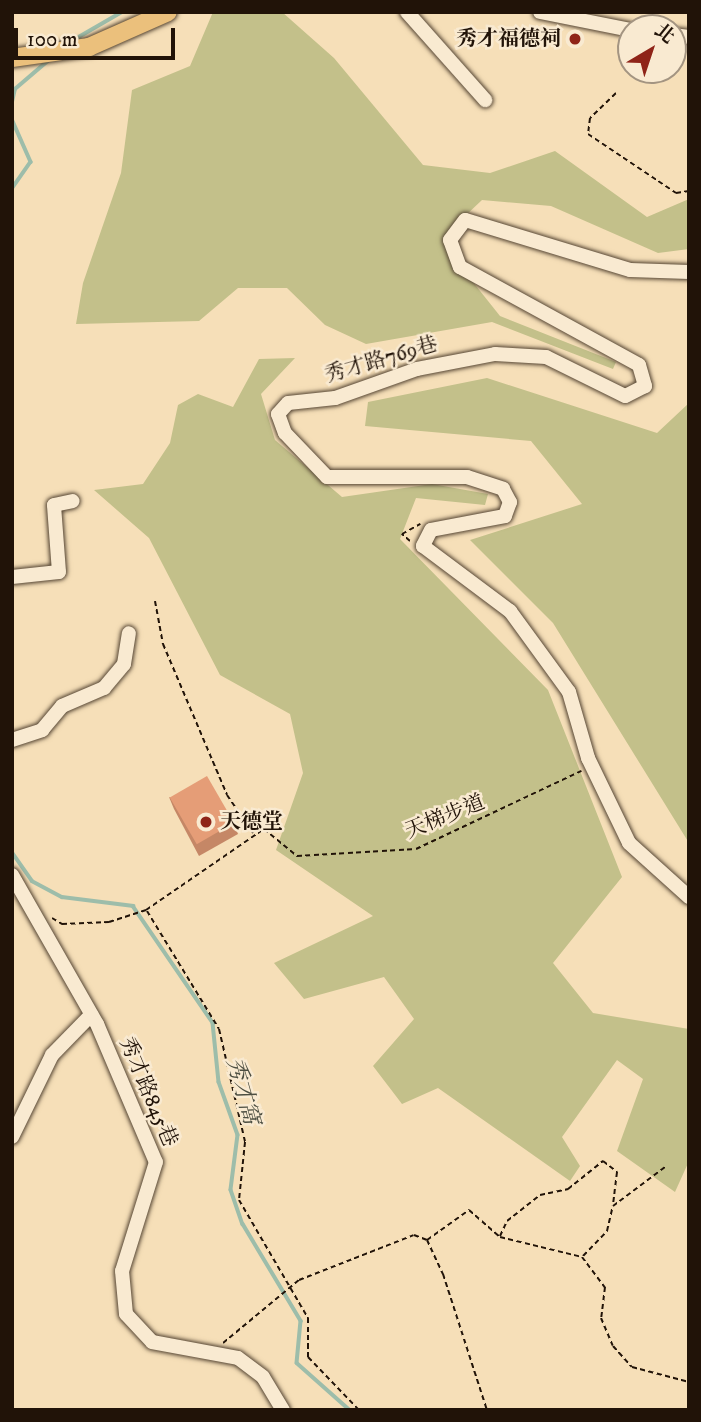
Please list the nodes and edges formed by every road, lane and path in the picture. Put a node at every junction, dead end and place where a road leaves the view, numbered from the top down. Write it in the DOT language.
graph roads {
  1 [pos="168,12"];
  2 [pos="408,12"];
  3 [pos="540,12"];
  4 [pos="617,27"];
  5 [pos="12,58"];
  6 [pos="616,93"];
  7 [pos="485,100"];
  8 [pos="689,191"];
  9 [pos="689,272"];
  10 [pos="73,501"];
  11 [pos="12,577"];
  12 [pos="155,601"];
  13 [pos="129,633"];
  14 [pos="12,740"];
  15 [pos="587,758"];
  16 [pos="253,833"];
  17 [pos="12,875"];
  18 [pos="689,897"];
  19 [pos="26,902"];
  20 [pos="146,910"];
  21 [pos="92,1015"];
  22 [pos="12,1137"];
  23 [pos="665,1167"];
  24 [pos="613,1206"];
  25 [pos="500,1237"];
  26 [pos="427,1240"];
  27 [pos="582,1257"];
  28 [pos="289,1286"];
  29 [pos="212,1354"];
  30 [pos="689,1382"];
  31 [pos="284,1410"];
  32 [pos="359,1410"];
  33 [pos="487,1410"];
  1 -- 5 [label="main road"];
  2 -- 7 [label="street"];
  3 -- 4 [label="street"];
  6 -- 8 [label="path"];
  9 -- 15 [label="street, 秀才路769巷"];
  10 -- 11 [label="street"];
  12 -- 16 [label="path"];
  13 -- 14 [label="street"];
  15 -- 16 [label="path, 天梯步道"];
  15 -- 18 [label="street, 秀才路769巷"];
  16 -- 20 [label="path"];
  17 -- 19 [label="street, 秀才路845巷"];
  19 -- 20 [label="path"];
  19 -- 21 [label="street, 秀才路845巷"];
  20 -- 28 [label="path"];
  21 -- 22 [label="street"];
  21 -- 29 [label="street, 秀才路845巷"];
  23 -- 24 [label="path"];
  24 -- 25 [label="path"];
  24 -- 27 [label="path"];
  25 -- 26 [label="path"];
  25 -- 27 [label="path"];
  26 -- 28 [label="path"];
  26 -- 33 [label="path"];
  27 -- 30 [label="path"];
  28 -- 29 [label="path"];
  28 -- 32 [label="path"];
  29 -- 31 [label="street, 秀才路845巷"];
}
